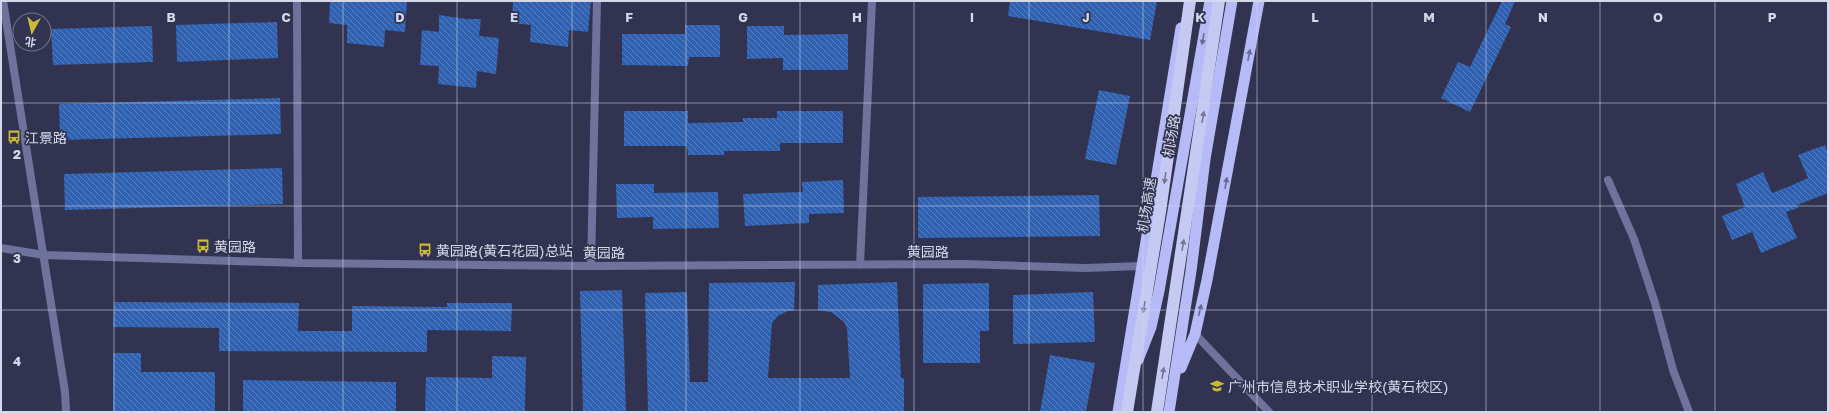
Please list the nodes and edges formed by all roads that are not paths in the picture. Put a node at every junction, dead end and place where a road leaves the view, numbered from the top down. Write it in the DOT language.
graph roads {
  1 [pos="3,1"];
  2 [pos="297,1"];
  3 [pos="597,1"];
  4 [pos="872,1"];
  5 [pos="1185,1"];
  6 [pos="1190,1"];
  7 [pos="1210,1"];
  8 [pos="1219,1"];
  9 [pos="1232,1"];
  10 [pos="1259,1"];
  11 [pos="1608,180"];
  12 [pos="1,248"];
  13 [pos="44,255"];
  14 [pos="298,263"];
  15 [pos="860,264"];
  16 [pos="591,266"];
  17 [pos="1141,266"];
  18 [pos="1195,334"];
  19 [pos="1173,387"];
  20 [pos="1122,388"];
  21 [pos="66,412"];
  22 [pos="1118,412"];
  23 [pos="1127,412"];
  24 [pos="1157,412"];
  25 [pos="1169,412"];
  26 [pos="1269,412"];
  27 [pos="1689,412"];
  1 -- 13 [label="street"];
  2 -- 14 [label="street"];
  3 -- 16 [label="street"];
  4 -- 15 [label="street"];
  5 -- 17 [label="highway, 机场路"];
  6 -- 23 [label="highway, 机场高速, one-way, bridge"];
  7 -- 20 [label="highway, 机场路, one-way"];
  24 -- 8 [label="highway, one-way"];
  9 -- 19 [label="highway"];
  18 -- 10 [label="highway, one-way"];
  11 -- 27 [label="street"];
  12 -- 13 [label="street, 黄园路"];
  13 -- 14 [label="street, 黄园路"];
  13 -- 21 [label="street"];
  14 -- 16 [label="street, 黄园路"];
  15 -- 16 [label="street, 黄园路"];
  15 -- 17 [label="street, 黄园路"];
  17 -- 20 [label="highway, 机场路"];
  18 -- 19 [label="highway"];
  18 -- 26 [label="street"];
  19 -- 25 [label="highway"];
  20 -- 22 [label="highway, 机场路"];
}
